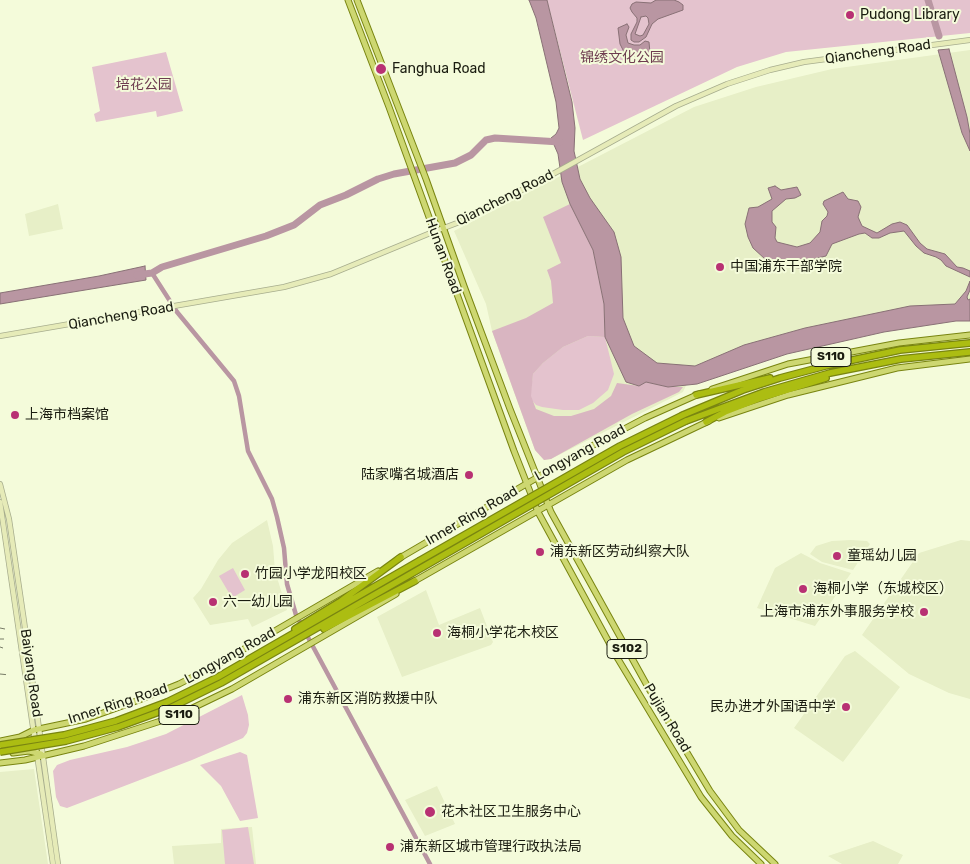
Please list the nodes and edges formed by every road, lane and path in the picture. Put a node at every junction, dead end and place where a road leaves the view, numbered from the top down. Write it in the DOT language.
graph roads {
  1 [pos="348,0"];
  2 [pos="358,2"];
  3 [pos="351,6"];
  4 [pos="970,40"];
  5 [pos="444,229"];
  6 [pos="434,232"];
  7 [pos="970,335"];
  8 [pos="0,336"];
  9 [pos="970,343"];
  10 [pos="970,352"];
  11 [pos="968,359"];
  12 [pos="878,363"];
  13 [pos="809,370"];
  14 [pos="696,395"];
  15 [pos="685,418"];
  16 [pos="706,422"];
  17 [pos="537,478"];
  18 [pos="0,484"];
  19 [pos="527,484"];
  20 [pos="0,502"];
  21 [pos="548,505"];
  22 [pos="538,512"];
  23 [pos="401,557"];
  24 [pos="14,574"];
  25 [pos="415,581"];
  26 [pos="313,626"];
  27 [pos="168,705"];
  28 [pos="37,730"];
  29 [pos="0,741"];
  30 [pos="0,745"];
  31 [pos="0,753"];
  32 [pos="39,755"];
  33 [pos="0,763"];
  34 [pos="53,864"];
  35 [pos="58,864"];
  36 [pos="761,864"];
  37 [pos="775,864"];
  1 -- 3 [label="main road, Hunan Road / S102"];
  2 -- 3 [label="street"];
  2 -- 5 [label="main road, Hunan Road / S102"];
  3 -- 6 [label="main road, Hunan Road / S102"];
  4 -- 5 [label="street, Qiancheng Road"];
  5 -- 6 [label="street, Qiancheng Road"];
  5 -- 17 [label="main road, Hunan Road / S102"];
  6 -- 8 [label="street, Qiancheng Road"];
  6 -- 19 [label="main road, Hunan Road / S102"];
  7 -- 14 [label="main road, Longyang Road / S110"];
  9 -- 13 [label="highway, Inner Ring Road"];
  10 -- 12 [label="highway, Inner Ring Road"];
  11 -- 16 [label="main road, Longyang Road / S110"];
  12 -- 15 [label="highway, Inner Ring Road"];
  12 -- 16 [label="highway"];
  13 -- 14 [label="highway"];
  13 -- 15 [label="highway, Inner Ring Road"];
  14 -- 17 [label="main road, Longyang Road / S110"];
  15 -- 26 [label="highway, Inner Ring Road, bridge"];
  15 -- 26 [label="highway, Inner Ring Road, bridge"];
  16 -- 21 [label="main road, Longyang Road / S110"];
  17 -- 19 [label="main road, Longyang Road / S110"];
  17 -- 21 [label="main road, Hunan Road / S102"];
  18 -- 24 [label="street, Baiyang Road"];
  19 -- 22 [label="main road, Hunan Road / S102"];
  19 -- 23 [label="main road, Longyang Road / S110"];
  20 -- 24 [label="street, Baiyang Road"];
  21 -- 22 [label="main road, Longyang Road / S110"];
  21 -- 37 [label="main road, Pujian Road / S102"];
  22 -- 25 [label="main road, Longyang Road / S110"];
  22 -- 36 [label="main road, Pujian Road / S102"];
  23 -- 26 [label="highway"];
  23 -- 28 [label="main road, Longyang Road / S110"];
  24 -- 28 [label="street, Baiyang Road"];
  25 -- 26 [label="highway"];
  25 -- 32 [label="main road, Longyang Road / S110"];
  26 -- 27 [label="highway, Inner Ring Road"];
  26 -- 27 [label="highway, Inner Ring Road"];
  27 -- 30 [label="highway, Inner Ring Road, bridge"];
  27 -- 31 [label="highway, Inner Ring Road, bridge"];
  28 -- 29 [label="main road, Longyang Road / S110"];
  28 -- 32 [label="street, Baiyang Road"];
  31 -- 32 [label="main road, Longyang Road / S110"];
  32 -- 33 [label="main road, Longyang Road / S110"];
  32 -- 34 [label="street, Baiyang Road"];
  32 -- 35 [label="street, Baiyang Road"];
}
